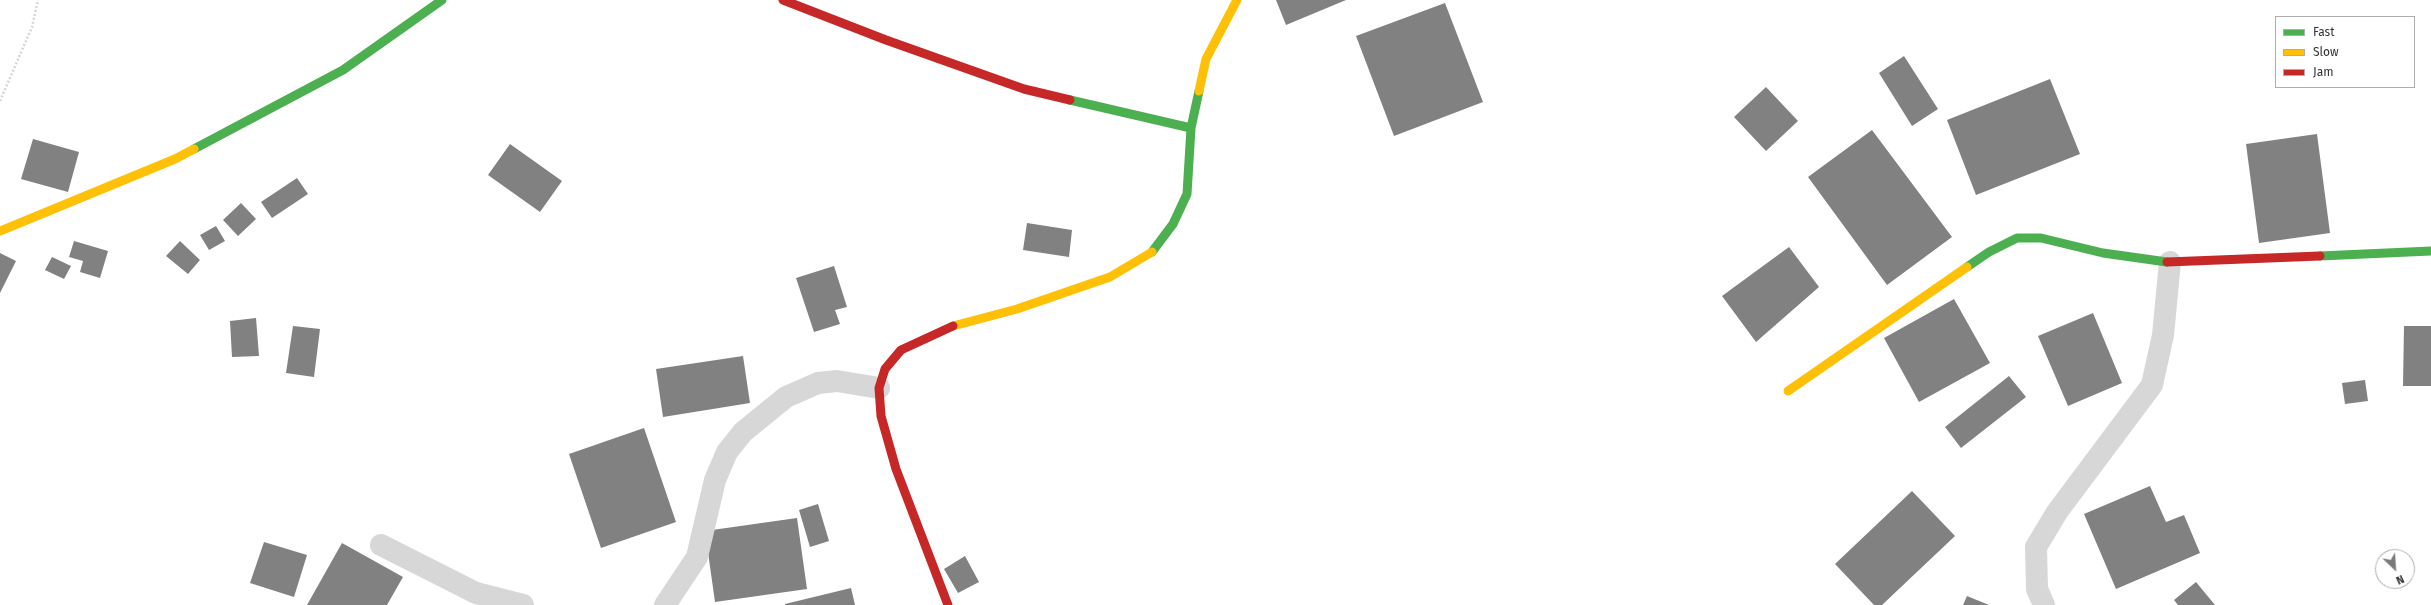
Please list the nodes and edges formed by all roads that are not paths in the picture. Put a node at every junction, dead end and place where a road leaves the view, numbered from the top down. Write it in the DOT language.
graph roads {
  1 [pos="442,0"];
  2 [pos="783,0"];
  3 [pos="1237,0"];
  4 [pos="1191,128"];
  5 [pos="0,231"];
  6 [pos="2431,251"];
  7 [pos="2170,262"];
  8 [pos="879,388"];
  9 [pos="1788,391"];
  10 [pos="381,545"];
  11 [pos="523,605"];
  12 [pos="665,605"];
  13 [pos="948,605"];
  14 [pos="2044,605"];
  1 -- 5 [label="street"];
  2 -- 4 [label="street"];
  3 -- 4 [label="street"];
  4 -- 8 [label="street"];
  6 -- 7 [label="street"];
  7 -- 9 [label="street"];
  7 -- 14 [label="street"];
  8 -- 12 [label="street"];
  8 -- 13 [label="street"];
  10 -- 11 [label="street"];
}
